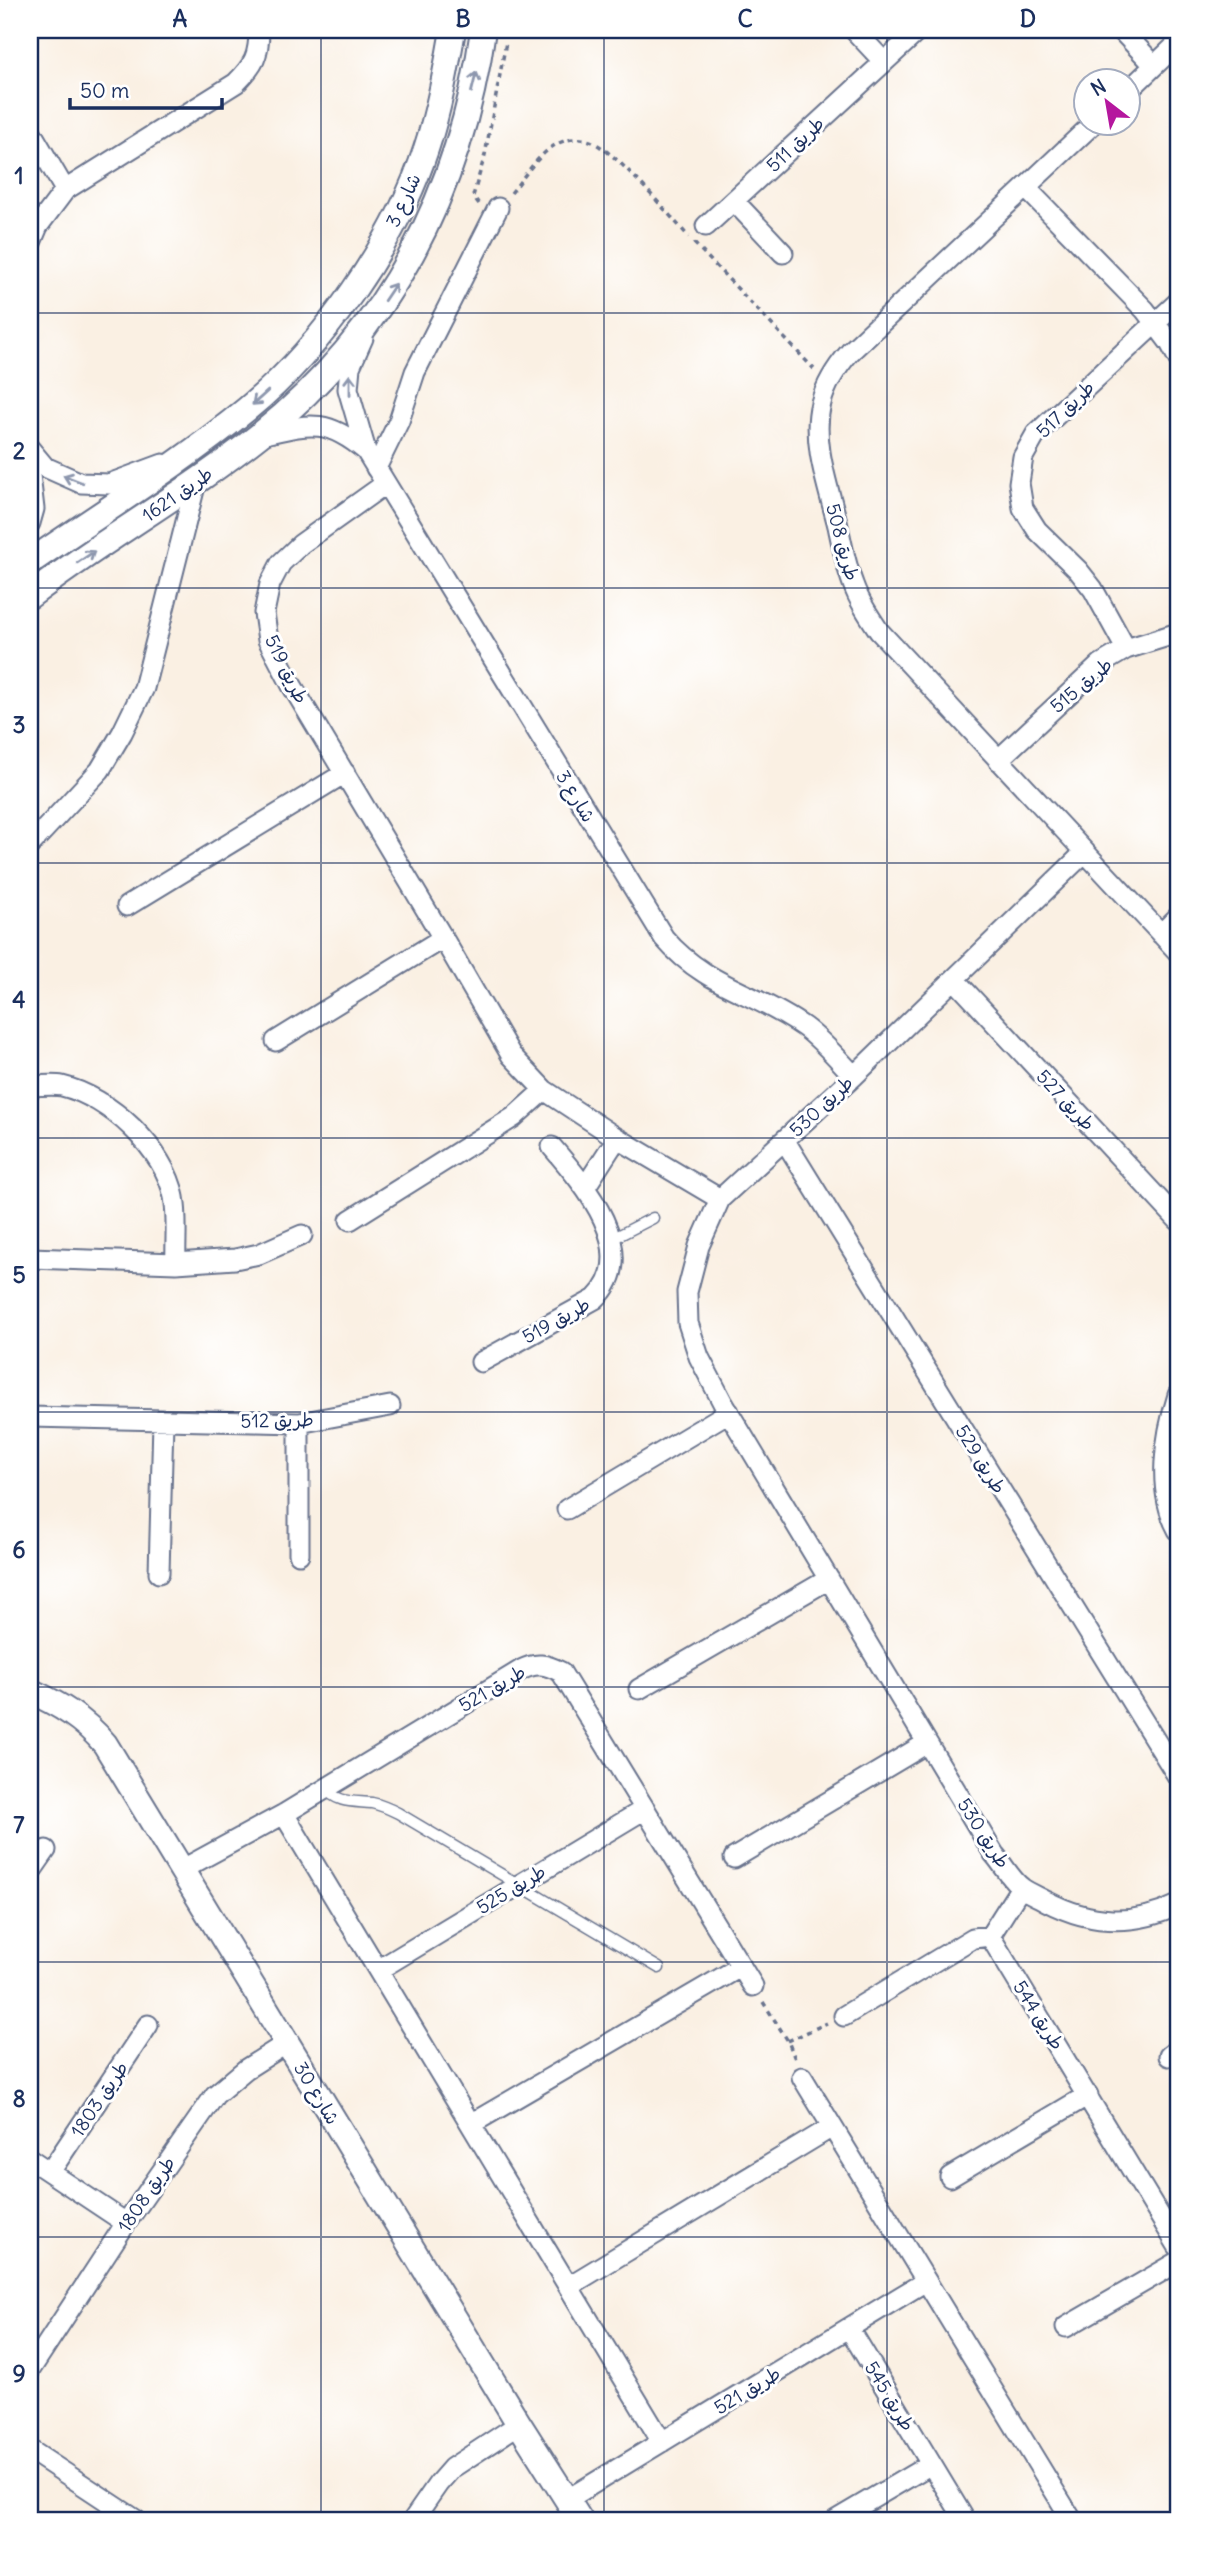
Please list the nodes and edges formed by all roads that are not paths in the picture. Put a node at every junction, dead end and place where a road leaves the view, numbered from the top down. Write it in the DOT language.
graph roads {
  1 [pos="259,30"];
  2 [pos="453,30"];
  3 [pos="854,30"];
  4 [pos="919,30"];
  5 [pos="1121,30"];
  6 [pos="495,34"];
  7 [pos="1178,43"];
  8 [pos="884,62"];
  9 [pos="1154,65"];
  10 [pos="1142,77"];
  11 [pos="30,130"];
  12 [pos="1080,136"];
  13 [pos="1026,188"];
  14 [pos="65,190"];
  15 [pos="734,201"];
  16 [pos="498,208"];
  17 [pos="706,226"];
  18 [pos="30,245"];
  19 [pos="783,253"];
  20 [pos="1178,303"];
  21 [pos="370,321"];
  22 [pos="1156,324"];
  23 [pos="308,350"];
  24 [pos="1178,358"];
  25 [pos="317,384"];
  26 [pos="259,435"];
  27 [pos="30,449"];
  28 [pos="184,457"];
  29 [pos="376,468"];
  30 [pos="30,475"];
  31 [pos="196,482"];
  32 [pos="30,523"];
  33 [pos="30,562"];
  34 [pos="30,596"];
  35 [pos="1178,634"];
  36 [pos="1126,649"];
  37 [pos="998,760"];
  38 [pos="345,774"];
  39 [pos="30,845"];
  40 [pos="1085,852"];
  41 [pos="127,906"];
  42 [pos="1178,916"];
  43 [pos="1161,934"];
  44 [pos="443,938"];
  45 [pos="1178,952"];
  46 [pos="954,979"];
  47 [pos="276,1041"];
  48 [pos="854,1076"];
  49 [pos="30,1086"];
  50 [pos="544,1090"];
  51 [pos="617,1138"];
  52 [pos="785,1140"];
  53 [pos="552,1147"];
  54 [pos="586,1186"];
  55 [pos="720,1199"];
  56 [pos="653,1218"];
  57 [pos="350,1220"];
  58 [pos="1178,1220"];
  59 [pos="302,1235"];
  60 [pos="610,1240"];
  61 [pos="30,1258"];
  62 [pos="176,1262"];
  63 [pos="481,1362"];
  64 [pos="1178,1395"];
  65 [pos="390,1406"];
  66 [pos="729,1412"];
  67 [pos="30,1417"];
  68 [pos="163,1421"];
  69 [pos="299,1423"];
  70 [pos="567,1510"];
  71 [pos="1178,1530"];
  72 [pos="299,1554"];
  73 [pos="159,1573"];
  74 [pos="829,1579"];
  75 [pos="639,1689"];
  76 [pos="30,1691"];
  77 [pos="927,1743"];
  78 [pos="1178,1777"];
  79 [pos="325,1788"];
  80 [pos="645,1809"];
  81 [pos="284,1814"];
  82 [pos="46,1850"];
  83 [pos="734,1858"];
  84 [pos="181,1870"];
  85 [pos="30,1874"];
  86 [pos="519,1884"];
  87 [pos="1021,1887"];
  88 [pos="1178,1905"];
  89 [pos="990,1936"];
  90 [pos="740,1967"];
  91 [pos="659,1968"];
  92 [pos="378,1970"];
  93 [pos="753,1986"];
  94 [pos="844,2016"];
  95 [pos="148,2025"];
  96 [pos="287,2043"];
  97 [pos="802,2077"];
  98 [pos="1088,2095"];
  99 [pos="471,2124"];
  100 [pos="832,2127"];
  101 [pos="30,2159"];
  102 [pos="50,2172"];
  103 [pos="950,2177"];
  104 [pos="126,2223"];
  105 [pos="1178,2246"];
  106 [pos="1178,2262"];
  107 [pos="926,2281"];
  108 [pos="569,2286"];
  109 [pos="1066,2327"];
  110 [pos="849,2328"];
  111 [pos="30,2370"];
  112 [pos="519,2424"];
  113 [pos="662,2442"];
  114 [pos="30,2450"];
  115 [pos="931,2464"];
  116 [pos="574,2510"];
  117 [pos="136,2520"];
  118 [pos="413,2520"];
  119 [pos="836,2520"];
  120 [pos="965,2520"];
  121 [pos="1072,2520"];
  1 -- 14 [label="street"];
  2 -- 23 [label="street, شارع 3"];
  3 -- 8 [label="street"];
  4 -- 8 [label="street, طريق 511"];
  5 -- 9 [label="street"];
  21 -- 6 [label="street, شارع 3, one-way"];
  7 -- 9 [label="street"];
  8 -- 15 [label="street, طريق 511"];
  9 -- 10 [label="street"];
  11 -- 14 [label="street"];
  12 -- 13 [label="street, طريق 508"];
  13 -- 22 [label="street"];
  13 -- 37 [label="street, طريق 508"];
  14 -- 18 [label="street"];
  15 -- 17 [label="street, طريق 511"];
  15 -- 19 [label="street"];
  16 -- 29 [label="street"];
  20 -- 22 [label="street, طريق 517"];
  21 -- 25 [label="street, شارع 3"];
  29 -- 21 [label="street, شارع 3, one-way"];
  22 -- 24 [label="street"];
  22 -- 36 [label="street, طريق 517"];
  23 -- 28 [label="street, طريق 1621, one-way"];
  25 -- 26 [label="street, طريق 1621"];
  26 -- 29 [label="street, شارع 3"];
  26 -- 31 [label="street, طريق 1621"];
  28 -- 27 [label="street, one-way"];
  28 -- 33 [label="street, طريق 1621"];
  29 -- 38 [label="street, طريق 519"];
  29 -- 48 [label="street, شارع 3"];
  30 -- 32 [label="street"];
  34 -- 31 [label="street, طريق 1621, one-way"];
  31 -- 39 [label="street"];
  35 -- 36 [label="street, طريق 515"];
  36 -- 37 [label="street, طريق 515"];
  37 -- 40 [label="street, طريق 508"];
  38 -- 41 [label="street"];
  38 -- 44 [label="street, طريق 519"];
  40 -- 43 [label="street, طريق 508"];
  40 -- 46 [label="street, طريق 530"];
  42 -- 43 [label="street"];
  43 -- 45 [label="street, طريق 508"];
  44 -- 47 [label="street"];
  44 -- 50 [label="street, طريق 519"];
  46 -- 48 [label="street, طريق 530"];
  46 -- 58 [label="street, طريق 527"];
  48 -- 52 [label="street, طريق 530"];
  49 -- 62 [label="street"];
  50 -- 51 [label="street, طريق 519"];
  50 -- 57 [label="street"];
  51 -- 54 [label="street"];
  51 -- 55 [label="street, طريق 519"];
  52 -- 55 [label="street, طريق 530"];
  52 -- 78 [label="street, طريق 529"];
  53 -- 54 [label="street, طريق 519"];
  54 -- 60 [label="street, طريق 519"];
  55 -- 66 [label="street, طريق 530"];
  56 -- 60 [label="lane"];
  59 -- 62 [label="street"];
  60 -- 63 [label="street, طريق 519"];
  61 -- 62 [label="street"];
  64 -- 71 [label="street"];
  65 -- 69 [label="street, طريق 512"];
  66 -- 70 [label="street"];
  66 -- 74 [label="street, طريق 530"];
  67 -- 68 [label="street, طريق 512"];
  68 -- 69 [label="street, طريق 512"];
  68 -- 73 [label="street"];
  69 -- 72 [label="street"];
  74 -- 75 [label="street"];
  74 -- 77 [label="street, طريق 530"];
  76 -- 84 [label="street, شارع 30"];
  77 -- 83 [label="street"];
  77 -- 87 [label="street, طريق 530"];
  79 -- 80 [label="street, طريق 521"];
  79 -- 81 [label="street, طريق 521"];
  79 -- 86 [label="lane"];
  80 -- 86 [label="street, طريق 525"];
  80 -- 90 [label="street, طريق 521"];
  81 -- 84 [label="street, طريق 521"];
  81 -- 92 [label="street"];
  82 -- 85 [label="street"];
  84 -- 96 [label="street, شارع 30"];
  86 -- 91 [label="lane"];
  86 -- 92 [label="street, طريق 525"];
  87 -- 88 [label="street, طريق 530"];
  87 -- 89 [label="street"];
  89 -- 94 [label="street"];
  89 -- 98 [label="street, طريق 544"];
  90 -- 93 [label="street, طريق 521"];
  90 -- 99 [label="street"];
  92 -- 99 [label="street"];
  95 -- 102 [label="street, طريق 1803"];
  96 -- 104 [label="street, طريق 1808"];
  96 -- 112 [label="street, شارع 30"];
  97 -- 100 [label="street"];
  98 -- 103 [label="street"];
  98 -- 105 [label="street, طريق 544"];
  99 -- 108 [label="street"];
  100 -- 107 [label="street"];
  100 -- 108 [label="street"];
  101 -- 102 [label="street"];
  102 -- 104 [label="street"];
  104 -- 111 [label="street, طريق 1808"];
  106 -- 109 [label="street"];
  107 -- 110 [label="street, طريق 521"];
  107 -- 121 [label="street"];
  108 -- 113 [label="street"];
  110 -- 113 [label="street, طريق 521"];
  110 -- 115 [label="street, طريق 545"];
  112 -- 116 [label="street, شارع 30"];
  112 -- 118 [label="street"];
  113 -- 116 [label="street, طريق 521"];
  114 -- 117 [label="street"];
  115 -- 119 [label="street"];
  115 -- 120 [label="street, طريق 545"];
}
